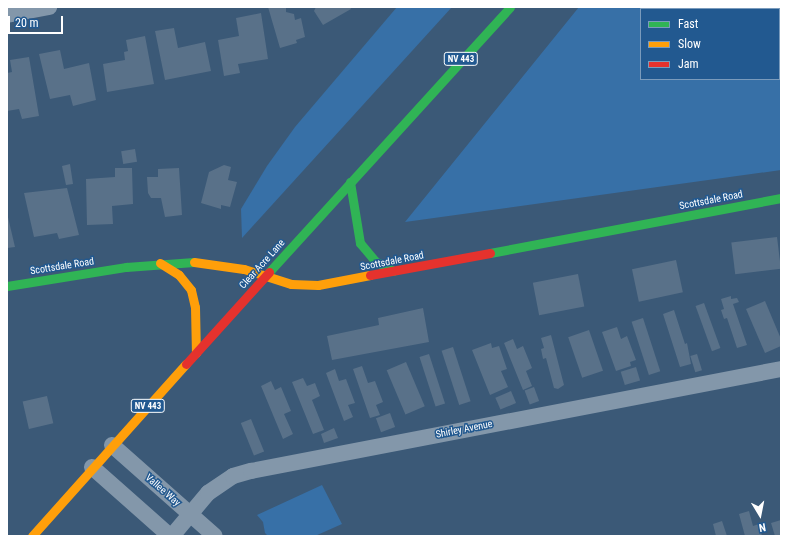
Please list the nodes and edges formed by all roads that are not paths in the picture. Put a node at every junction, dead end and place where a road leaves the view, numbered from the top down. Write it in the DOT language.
graph roads {
  1 [pos="49,7"];
  2 [pos="510,7"];
  3 [pos="7,15"];
  4 [pos="350,182"];
  5 [pos="781,198"];
  6 [pos="160,263"];
  7 [pos="394,272"];
  8 [pos="265,278"];
  9 [pos="7,286"];
  10 [pos="196,353"];
  11 [pos="781,369"];
  12 [pos="112,445"];
  13 [pos="92,467"];
  14 [pos="190,514"];
  15 [pos="32,536"];
  16 [pos="171,536"];
  17 [pos="215,536"];
  1 -- 3 [label="street"];
  2 -- 4 [label="main road, Clear Acre Lane / NV 443"];
  4 -- 7 [label="main road"];
  4 -- 8 [label="main road, Clear Acre Lane / NV 443"];
  5 -- 7 [label="main road, Scottsdale Road"];
  6 -- 8 [label="main road, Scottsdale Road"];
  6 -- 9 [label="main road, Scottsdale Road"];
  6 -- 10 [label="main road"];
  7 -- 8 [label="main road, Scottsdale Road"];
  8 -- 10 [label="main road, Clear Acre Lane / NV 443"];
  10 -- 12 [label="main road, Clear Acre Lane / NV 443"];
  11 -- 14 [label="street, Shirley Avenue"];
  12 -- 13 [label="main road, Clear Acre Lane / NV 443"];
  12 -- 14 [label="street, Vallee Way"];
  13 -- 15 [label="main road, Clear Acre Lane / NV 443"];
  13 -- 16 [label="street"];
  14 -- 16 [label="street, Shirley Avenue"];
  14 -- 17 [label="street, Vallee Way"];
}
